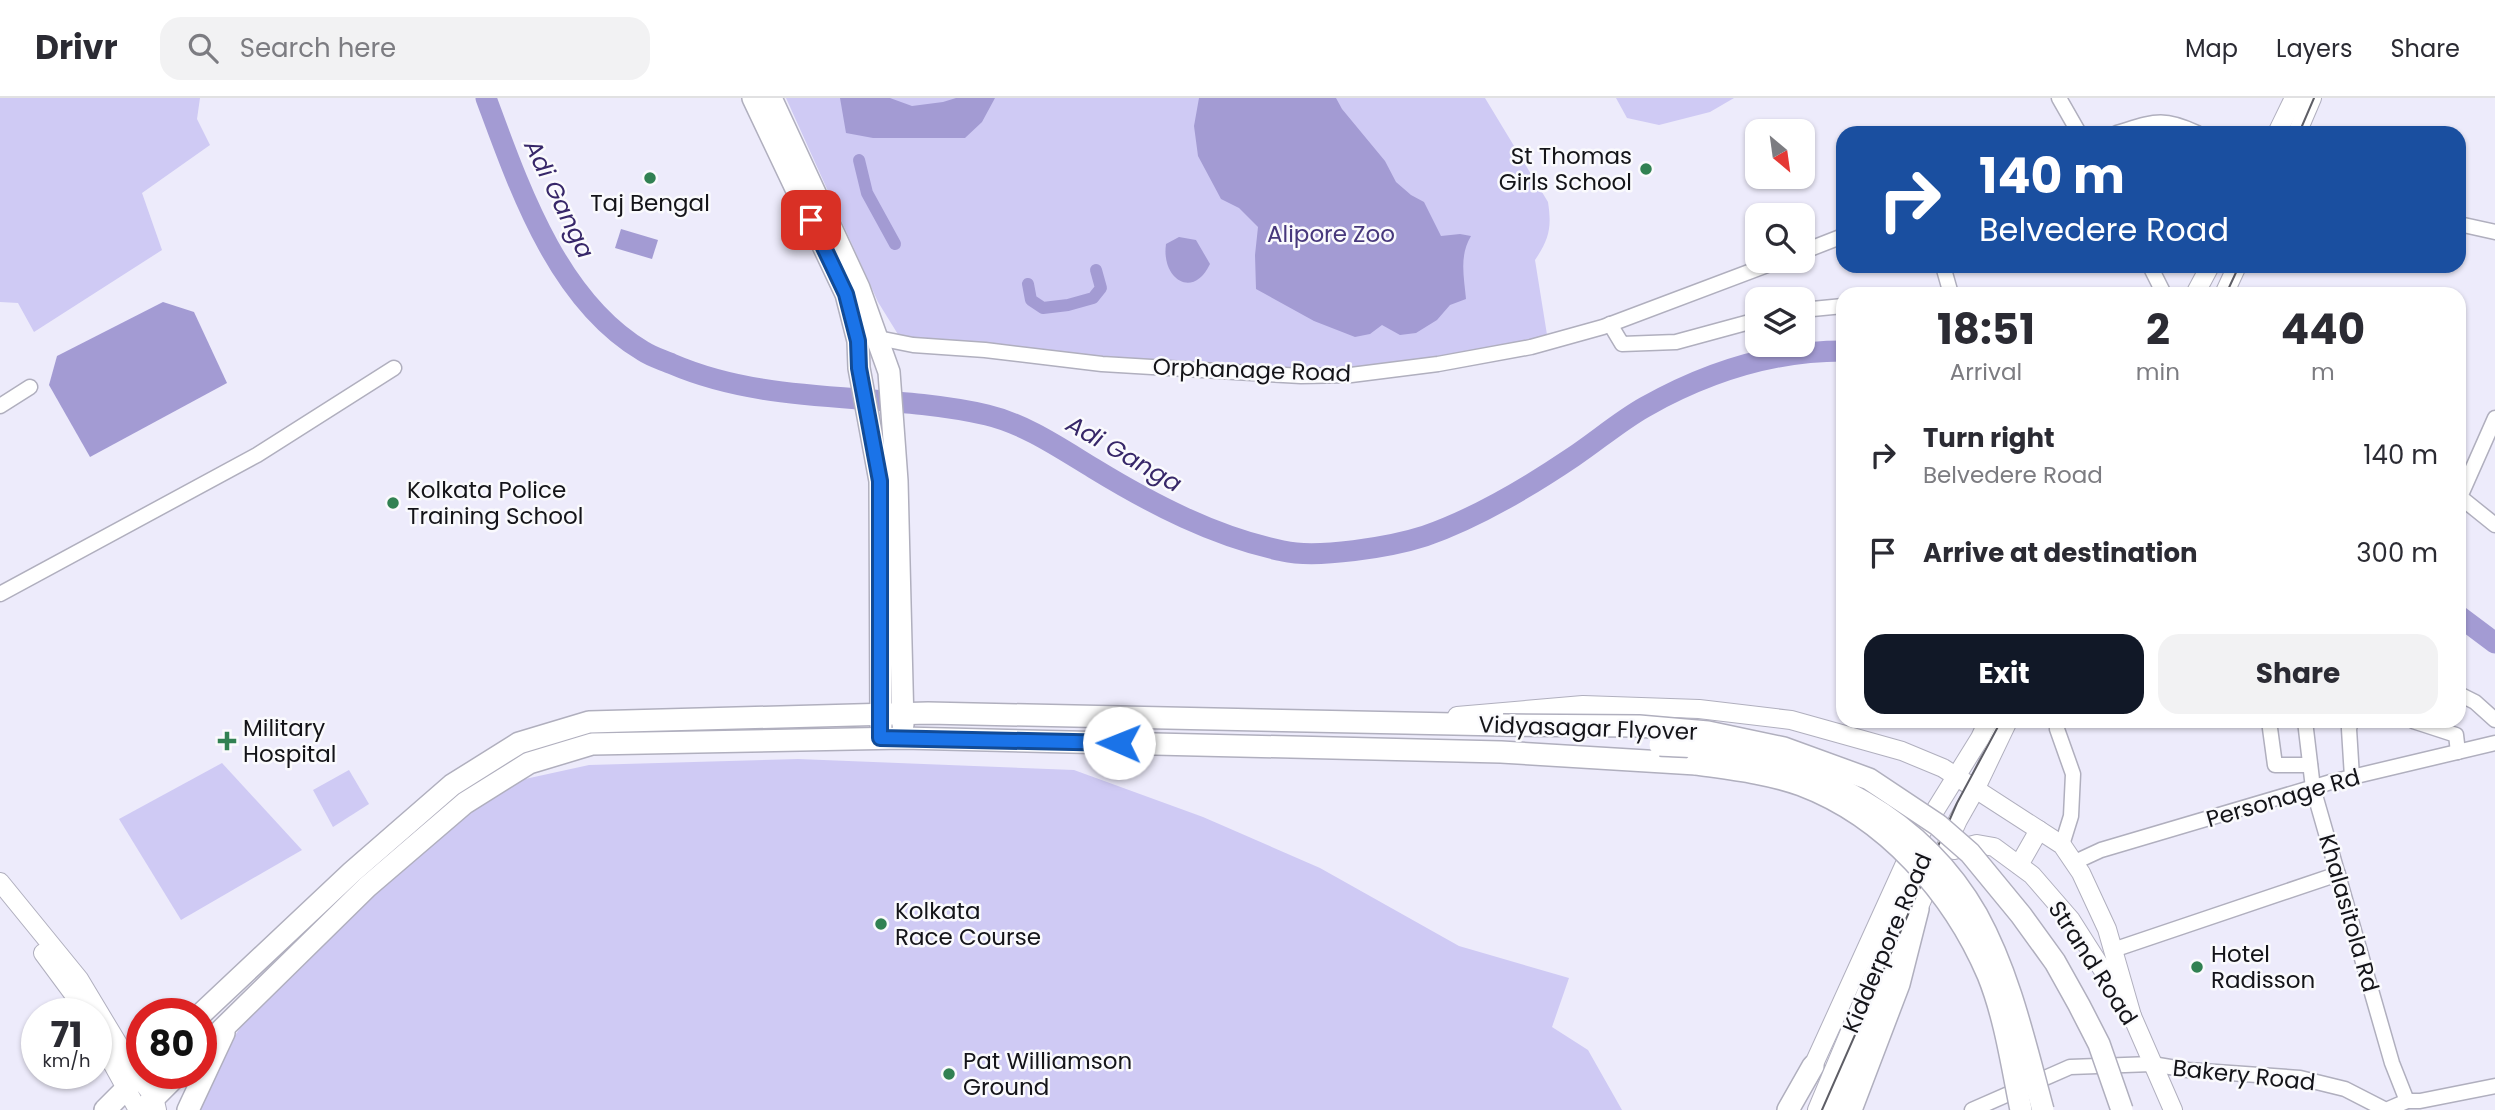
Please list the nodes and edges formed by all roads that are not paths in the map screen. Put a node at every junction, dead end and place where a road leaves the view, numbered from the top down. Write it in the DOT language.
graph roads {
  1 [pos="752,98"];
  2 [pos="771,98"];
  3 [pos="2059,98"];
  4 [pos="2294,98"];
  5 [pos="2312,98"];
  6 [pos="2075,126"];
  7 [pos="2139,126"];
  8 [pos="2183,126"];
  9 [pos="2280,126"];
  10 [pos="2300,126"];
  11 [pos="2466,226"];
  12 [pos="2495,232"];
  13 [pos="1836,239"];
  14 [pos="1815,246"];
  15 [pos="1746,273"];
  16 [pos="1836,307"];
  17 [pos="1815,309"];
  18 [pos="1745,323"];
  19 [pos="1610,324"];
  20 [pos="878,338"];
  21 [pos="394,368"];
  22 [pos="30,387"];
  23 [pos="0,406"];
  24 [pos="2495,418"];
  25 [pos="885,454"];
  26 [pos="2466,482"];
  27 [pos="2466,502"];
  28 [pos="2495,525"];
  29 [pos="0,594"];
  30 [pos="2466,698"];
  31 [pos="881,713"];
  32 [pos="904,713"];
  33 [pos="2495,720"];
  34 [pos="1377,723"];
  35 [pos="1984,728"];
  36 [pos="2005,728"];
  37 [pos="2060,728"];
  38 [pos="2270,728"];
  39 [pos="2306,728"];
  40 [pos="2349,728"];
  41 [pos="2434,728"];
  42 [pos="880,738"];
  43 [pos="903,738"];
  44 [pos="2495,743"];
  45 [pos="1501,752"];
  46 [pos="2458,752"];
  47 [pos="2310,765"];
  48 [pos="1956,777"];
  49 [pos="2352,777"];
  50 [pos="2313,788"];
  51 [pos="1975,790"];
  52 [pos="2039,830"];
  53 [pos="2062,845"];
  54 [pos="1941,857"];
  55 [pos="2074,862"];
  56 [pos="2019,865"];
  57 [pos="352,872"];
  58 [pos="2338,874"];
  59 [pos="0,882"];
  60 [pos="367,887"];
  61 [pos="0,900"];
  62 [pos="1919,909"];
  63 [pos="2113,950"];
  64 [pos="75,998"];
  65 [pos="217,999"];
  66 [pos="2132,1016"];
  67 [pos="228,1025"];
  68 [pos="217,1035"];
  69 [pos="2099,1044"];
  70 [pos="112,1052"];
  71 [pos="126,1061"];
  72 [pos="2152,1064"];
  73 [pos="2012,1065"];
  74 [pos="1813,1066"];
  75 [pos="126,1068"];
  76 [pos="2495,1086"];
  77 [pos="126,1089"];
  78 [pos="140,1089"];
  79 [pos="164,1089"];
  80 [pos="2407,1101"];
  81 [pos="148,1107"];
  82 [pos="106,1110"];
  83 [pos="188,1110"];
  84 [pos="1788,1110"];
  85 [pos="1796,1110"];
  86 [pos="1817,1110"];
  87 [pos="1832,1110"];
  88 [pos="1851,1110"];
  89 [pos="1972,1110"];
  90 [pos="2013,1110"];
  91 [pos="2021,1110"];
  92 [pos="2043,1110"];
  93 [pos="2122,1110"];
  94 [pos="2137,1110"];
  95 [pos="2173,1110"];
  1 -- 25 [label="highway"];
  2 -- 20 [label="highway"];
  3 -- 6 [label="street"];
  4 -- 9 [label="main road"];
  5 -- 10 [label="main road"];
  7 -- 8 [label="street"];
  11 -- 12 [label="street"];
  13 -- 14 [label="street"];
  15 -- 19 [label="street, Orphanage Road"];
  16 -- 17 [label="street"];
  18 -- 19 [label="street"];
  19 -- 20 [label="street, Orphanage Road"];
  20 -- 25 [label="highway"];
  21 -- 29 [label="street"];
  22 -- 23 [label="street"];
  24 -- 26 [label="street"];
  25 -- 31 [label="highway"];
  25 -- 32 [label="highway"];
  27 -- 28 [label="street"];
  30 -- 33 [label="street"];
  31 -- 32 [label="highway, Vidyasagar Flyover"];
  31 -- 42 [label="highway"];
  31 -- 57 [label="highway, Vidyasagar Flyover"];
  32 -- 34 [label="highway, Vidyasagar Flyover"];
  32 -- 43 [label="highway"];
  34 -- 48 [label="main road"];
  34 -- 69 [label="highway, Vidyasagar Flyover, bridge"];
  35 -- 48 [label="main road"];
  36 -- 51 [label="main road, Kidderpore Road"];
  37 -- 53 [label="street"];
  38 -- 47 [label="street"];
  39 -- 47 [label="street, Khalasitola Rd"];
  40 -- 49 [label="street"];
  41 -- 46 [label="street"];
  42 -- 43 [label="highway, Vidyasagar Flyover"];
  42 -- 60 [label="highway, Vidyasagar Flyover"];
  43 -- 45 [label="highway, Vidyasagar Flyover"];
  44 -- 46 [label="street, Personage Rd"];
  45 -- 73 [label="highway, Vidyasagar Flyover, bridge"];
  45 -- 92 [label="highway, bridge"];
  46 -- 49 [label="street, Personage Rd"];
  47 -- 50 [label="street, Khalasitola Rd"];
  48 -- 51 [label="main road"];
  48 -- 74 [label="main road"];
  48 -- 86 [label="main road, Kidderpore Road"];
  49 -- 50 [label="street, Personage Rd"];
  50 -- 55 [label="street, Personage Rd"];
  50 -- 58 [label="street, Khalasitola Rd"];
  51 -- 52 [label="main road"];
  51 -- 54 [label="main road, Kidderpore Road"];
  52 -- 53 [label="main road"];
  52 -- 56 [label="main road"];
  53 -- 55 [label="main road"];
  54 -- 56 [label="main road, Strand Road"];
  54 -- 62 [label="main road, Kidderpore Road"];
  55 -- 63 [label="main road"];
  56 -- 66 [label="main road, Strand Road"];
  57 -- 60 [label="highway"];
  57 -- 65 [label="highway, Vidyasagar Flyover"];
  58 -- 63 [label="street"];
  58 -- 80 [label="street, Khalasitola Rd"];
  59 -- 71 [label="main road"];
  60 -- 67 [label="highway, Vidyasagar Flyover"];
  61 -- 64 [label="main road"];
  62 -- 87 [label="main road, Kidderpore Road"];
  62 -- 88 [label="highway"];
  63 -- 66 [label="main road"];
  66 -- 72 [label="main road, Strand Road"];
  67 -- 68 [label="highway, Vidyasagar Flyover"];
  67 -- 83 [label="highway"];
  69 -- 93 [label="highway, Vidyasagar Flyover, bridge"];
  69 -- 94 [label="highway, bridge"];
  70 -- 75 [label="main road"];
  72 -- 80 [label="street, Bakery Road"];
  72 -- 89 [label="street, Bakery Road"];
  72 -- 95 [label="main road, Strand Road"];
  73 -- 90 [label="highway, bridge"];
  73 -- 91 [label="highway, Vidyasagar Flyover, bridge"];
  74 -- 84 [label="highway"];
  74 -- 85 [label="main road"];
  76 -- 80 [label="street, Bakery Road"];
  77 -- 82 [label="highway"];
  78 -- 81 [label="main road"];
  79 -- 81 [label="highway"];
}
